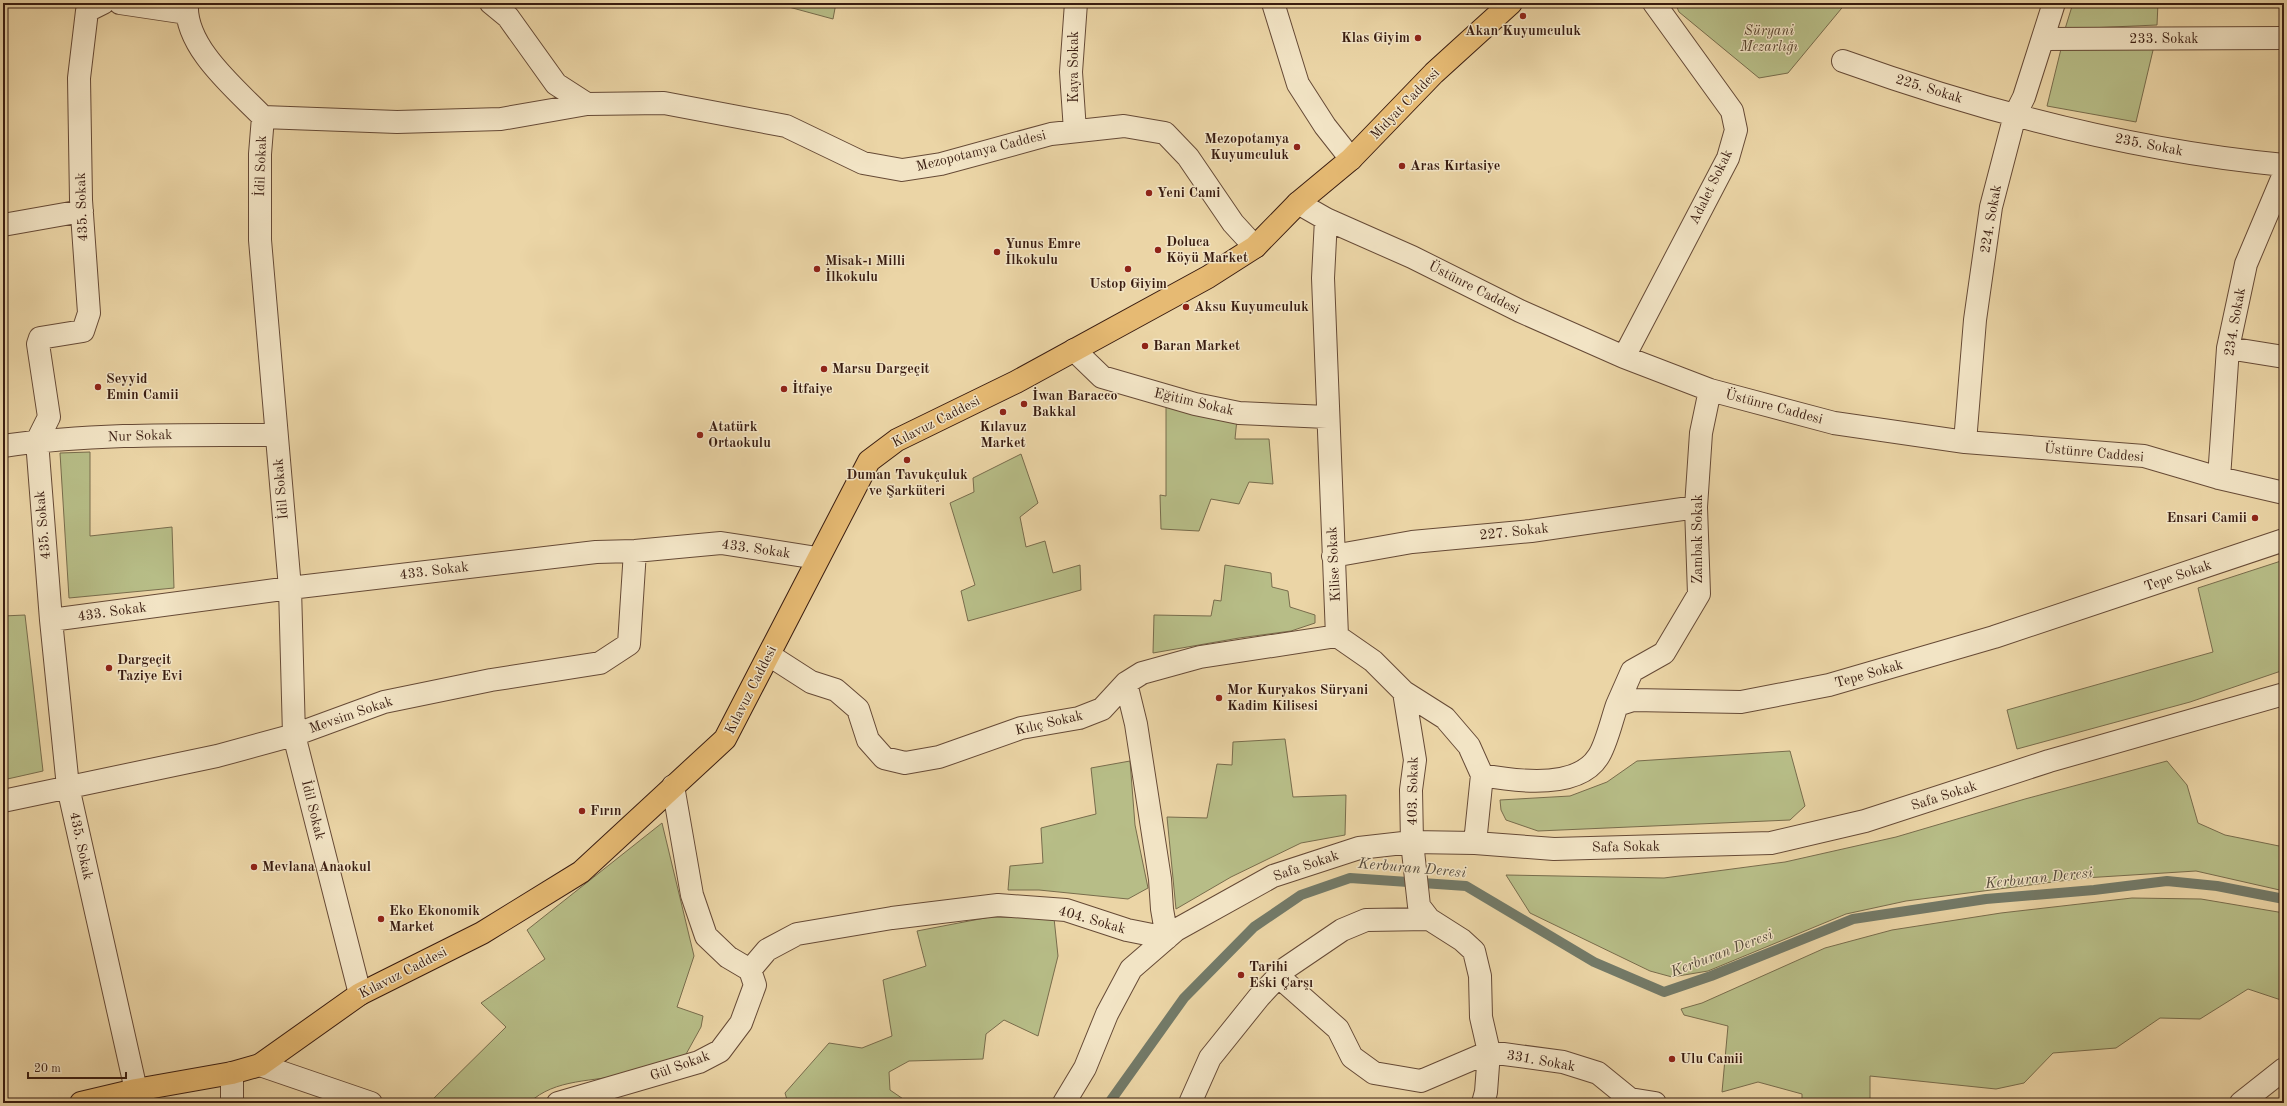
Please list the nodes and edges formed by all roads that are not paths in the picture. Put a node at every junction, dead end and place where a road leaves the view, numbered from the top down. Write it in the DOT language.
graph roads {
  1 [pos="103,3"];
  2 [pos="120,3"];
  3 [pos="491,3"];
  4 [pos="1076,3"];
  5 [pos="1273,3"];
  6 [pos="1511,3"];
  7 [pos="1654,3"];
  8 [pos="2054,3"];
  9 [pos="187,8"];
  10 [pos="510,10"];
  11 [pos="2284,38"];
  12 [pos="2044,39"];
  13 [pos="1843,61"];
  14 [pos="587,104"];
  15 [pos="2015,115"];
  16 [pos="263,117"];
  17 [pos="1075,131"];
  18 [pos="1351,159"];
  19 [pos="2284,166"];
  20 [pos="2284,174"];
  21 [pos="1298,203"];
  22 [pos="82,212"];
  23 [pos="1326,219"];
  24 [pos="3,225"];
  25 [pos="1255,247"];
  26 [pos="2228,348"];
  27 [pos="1074,350"];
  28 [pos="1624,357"];
  29 [pos="2284,358"];
  30 [pos="1710,390"];
  31 [pos="1327,417"];
  32 [pos="276,435"];
  33 [pos="37,441"];
  34 [pos="1965,442"];
  35 [pos="3,446"];
  36 [pos="2219,478"];
  37 [pos="2284,493"];
  38 [pos="1696,507"];
  39 [pos="2284,540"];
  40 [pos="635,552"];
  41 [pos="1333,556"];
  42 [pos="817,558"];
  43 [pos="290,588"];
  44 [pos="51,620"];
  45 [pos="1337,636"];
  46 [pos="769,655"];
  47 [pos="1126,683"];
  48 [pos="1404,692"];
  49 [pos="2284,694"];
  50 [pos="1617,705"];
  51 [pos="294,735"];
  52 [pos="1482,775"];
  53 [pos="673,786"];
  54 [pos="68,787"];
  55 [pos="3,801"];
  56 [pos="1412,842"];
  57 [pos="1476,843"];
  58 [pos="1424,912"];
  59 [pos="1167,938"];
  60 [pos="750,970"];
  61 [pos="1278,976"];
  62 [pos="360,994"];
  63 [pos="1489,1052"];
  64 [pos="260,1065"];
  65 [pos="2284,1069"];
  66 [pos="232,1073"];
  67 [pos="136,1090"];
  68 [pos="81,1103"];
  69 [pos="232,1103"];
  70 [pos="371,1103"];
  71 [pos="558,1103"];
  72 [pos="1064,1103"];
  73 [pos="1190,1103"];
  74 [pos="1483,1103"];
  75 [pos="1655,1103"];
  76 [pos="2241,1103"];
  1 -- 22 [label="street, 435. Sokak"];
  2 -- 9 [label="street"];
  3 -- 10 [label="street"];
  4 -- 17 [label="street, Kaya Sokak"];
  5 -- 18 [label="street"];
  6 -- 18 [label="main road, Midyat Caddesi"];
  7 -- 28 [label="street, Adalet Sokak"];
  8 -- 12 [label="street, 224. Sokak"];
  9 -- 16 [label="street, İdil Sokak"];
  10 -- 14 [label="street"];
  11 -- 12 [label="street, 233. Sokak"];
  12 -- 15 [label="street, 224. Sokak"];
  13 -- 15 [label="street, 225. Sokak"];
  14 -- 16 [label="street, Mezopotamya Caddesi"];
  14 -- 17 [label="street, Mezopotamya Caddesi"];
  15 -- 19 [label="street, 235. Sokak"];
  15 -- 34 [label="street, 224. Sokak"];
  16 -- 32 [label="street, İdil Sokak"];
  17 -- 25 [label="street, Mezopotamya Caddesi"];
  18 -- 21 [label="main road, Midyat Caddesi"];
  20 -- 26 [label="street, 234. Sokak"];
  21 -- 23 [label="street, Üstünre Caddesi"];
  21 -- 25 [label="main road, Kılavuz Caddesi"];
  22 -- 24 [label="street"];
  22 -- 33 [label="street, 435. Sokak"];
  23 -- 28 [label="street, Üstünre Caddesi"];
  23 -- 31 [label="street, Kilise Sokak"];
  25 -- 27 [label="main road, Kılavuz Caddesi"];
  26 -- 29 [label="street"];
  26 -- 36 [label="street, 234. Sokak"];
  27 -- 31 [label="street, Eğitim Sokak"];
  27 -- 42 [label="main road, Kılavuz Caddesi"];
  28 -- 30 [label="street, Üstünre Caddesi"];
  30 -- 34 [label="street, Üstünre Caddesi"];
  30 -- 38 [label="street, Zambak Sokak"];
  31 -- 41 [label="street, Kilise Sokak"];
  32 -- 33 [label="street, Nur Sokak"];
  32 -- 43 [label="street, İdil Sokak"];
  33 -- 35 [label="street, Nur Sokak"];
  33 -- 44 [label="street, 435. Sokak"];
  34 -- 36 [label="street, Üstünre Caddesi"];
  36 -- 37 [label="street, Üstünre Caddesi"];
  38 -- 41 [label="street, 227. Sokak"];
  38 -- 50 [label="street, Zambak Sokak"];
  39 -- 50 [label="street, Tepe Sokak"];
  40 -- 42 [label="street, 433. Sokak"];
  40 -- 43 [label="street, 433. Sokak"];
  40 -- 51 [label="street, Mevsim Sokak"];
  41 -- 45 [label="street, Kilise Sokak"];
  42 -- 46 [label="main road, Kılavuz Caddesi"];
  43 -- 44 [label="street, 433. Sokak"];
  43 -- 51 [label="street, İdil Sokak"];
  44 -- 54 [label="street, 435. Sokak"];
  45 -- 47 [label="street, Kılıç Sokak"];
  45 -- 48 [label="street"];
  46 -- 47 [label="street, Kılıç Sokak"];
  46 -- 53 [label="main road, Kılavuz Caddesi"];
  47 -- 59 [label="street"];
  48 -- 52 [label="street"];
  48 -- 56 [label="street, 403. Sokak"];
  49 -- 57 [label="street, Safa Sokak"];
  50 -- 52 [label="street"];
  51 -- 54 [label="street, Mevsim Sokak"];
  51 -- 62 [label="street, İdil Sokak"];
  52 -- 57 [label="street"];
  53 -- 60 [label="street"];
  53 -- 62 [label="main road, Kılavuz Caddesi"];
  54 -- 55 [label="street, Mevsim Sokak"];
  54 -- 67 [label="street, 435. Sokak"];
  56 -- 57 [label="street, Safa Sokak"];
  56 -- 58 [label="street, 403. Sokak"];
  56 -- 59 [label="street, Safa Sokak"];
  58 -- 61 [label="street"];
  58 -- 63 [label="street"];
  59 -- 60 [label="street, 404. Sokak"];
  59 -- 72 [label="street, Safa Sokak"];
  60 -- 71 [label="street, Gül Sokak"];
  61 -- 63 [label="street"];
  61 -- 73 [label="street"];
  62 -- 64 [label="main road, Kılavuz Caddesi"];
  63 -- 74 [label="street"];
  63 -- 75 [label="street, 331. Sokak"];
  64 -- 66 [label="main road, Kılavuz Caddesi"];
  64 -- 70 [label="street"];
  65 -- 76 [label="street"];
  66 -- 67 [label="main road, Kılavuz Caddesi"];
  66 -- 69 [label="street"];
  67 -- 68 [label="main road, Kılavuz Caddesi"];
}
